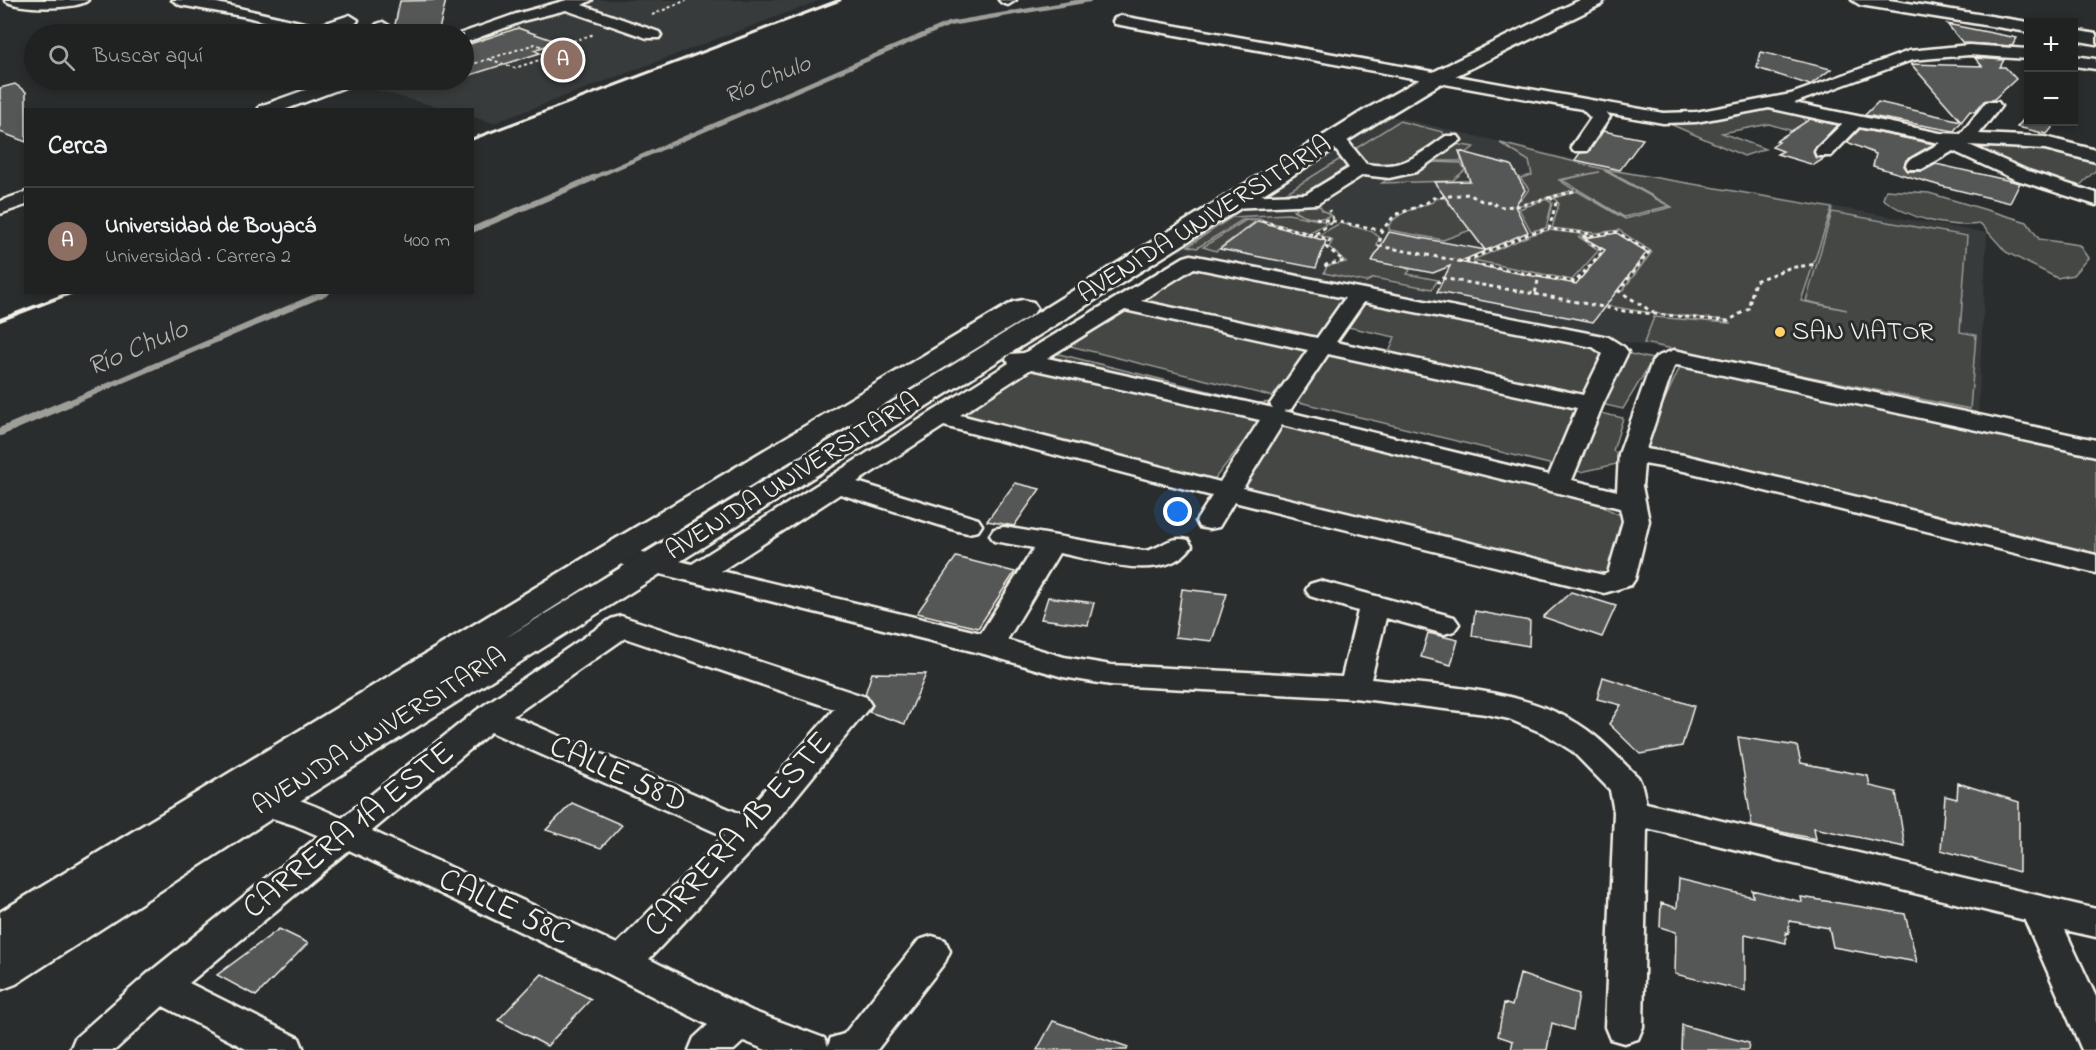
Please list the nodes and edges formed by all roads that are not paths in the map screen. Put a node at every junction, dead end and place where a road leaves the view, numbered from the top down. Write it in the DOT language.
graph roads {
  1 [pos="13,0"];
  2 [pos="80,0"];
  3 [pos="180,0"];
  4 [pos="1567,0"];
  5 [pos="1595,0"];
  6 [pos="1860,0"];
  7 [pos="575,2"];
  8 [pos="350,20"];
  9 [pos="1121,21"];
  10 [pos="291,24"];
  11 [pos="342,24"];
  12 [pos="2024,26"];
  13 [pos="474,34"];
  14 [pos="653,35"];
  15 [pos="2078,36"];
  16 [pos="2096,39"];
  17 [pos="2024,54"];
  18 [pos="2078,62"];
  19 [pos="2096,64"];
  20 [pos="1426,75"];
  21 [pos="327,90"];
  22 [pos="1587,104"];
  23 [pos="1771,104"];
  24 [pos="294,106"];
  25 [pos="1992,106"];
  26 [pos="1855,121"];
  27 [pos="1336,138"];
  28 [pos="1452,140"];
  29 [pos="1953,140"];
  30 [pos="1580,147"];
  31 [pos="1824,152"];
  32 [pos="2096,156"];
  33 [pos="1915,165"];
  34 [pos="1360,168"];
  35 [pos="24,199"];
  36 [pos="2096,199"];
  37 [pos="1232,202"];
  38 [pos="0,208"];
  39 [pos="1358,295"];
  40 [pos="1122,303"];
  41 [pos="1322,347"];
  42 [pos="1020,351"];
  43 [pos="1591,404"];
  44 [pos="1279,410"];
  45 [pos="940,417"];
  46 [pos="2096,448"];
  47 [pos="1632,454"];
  48 [pos="1560,479"];
  49 [pos="836,484"];
  50 [pos="1227,492"];
  51 [pos="1631,495"];
  52 [pos="1209,521"];
  53 [pos="968,525"];
  54 [pos="1004,534"];
  55 [pos="1051,543"];
  56 [pos="1178,546"];
  57 [pos="615,554"];
  58 [pos="651,564"];
  59 [pos="2096,564"];
  60 [pos="695,575"];
  61 [pos="1320,590"];
  62 [pos="1374,606"];
  63 [pos="1444,624"];
  64 [pos="989,645"];
  65 [pos="1354,688"];
  66 [pos="855,705"];
  67 [pos="488,718"];
  68 [pos="265,803"];
  69 [pos="1631,812"];
  70 [pos="748,832"];
  71 [pos="346,834"];
  72 [pos="2038,910"];
  73 [pos="2096,922"];
  74 [pos="0,934"];
  75 [pos="932,951"];
  76 [pos="622,963"];
  77 [pos="0,971"];
  78 [pos="159,986"];
  79 [pos="738,1022"];
  80 [pos="1624,1027"];
  81 [pos="2096,1039"];
  82 [pos="89,1050"];
  83 [pos="285,1050"];
  84 [pos="708,1050"];
  85 [pos="810,1050"];
  86 [pos="845,1050"];
  1 -- 2 [label="street"];
  3 -- 10 [label="street"];
  4 -- 20 [label="main road, AVENIDA UNIVERSITARIA"];
  5 -- 20 [label="main road, AVENIDA UNIVERSITARIA"];
  6 -- 12 [label="street"];
  7 -- 13 [label="street"];
  7 -- 14 [label="street"];
  8 -- 11 [label="street"];
  9 -- 20 [label="street"];
  15 -- 16 [label="street"];
  17 -- 23 [label="street"];
  18 -- 19 [label="street"];
  20 -- 22 [label="street"];
  20 -- 27 [label="main road, AVENIDA UNIVERSITARIA"];
  20 -- 57 [label="main road, AVENIDA UNIVERSITARIA"];
  21 -- 24 [label="street"];
  22 -- 23 [label="street"];
  22 -- 30 [label="street"];
  23 -- 26 [label="street"];
  25 -- 29 [label="street"];
  26 -- 29 [label="street"];
  26 -- 31 [label="street"];
  27 -- 34 [label="street"];
  27 -- 37 [label="main road, AVENIDA UNIVERSITARIA"];
  28 -- 34 [label="street"];
  29 -- 32 [label="street"];
  29 -- 33 [label="street"];
  29 -- 36 [label="street"];
  34 -- 37 [label="street"];
  35 -- 38 [label="street"];
  37 -- 42 [label="main road, AVENIDA UNIVERSITARIA"];
  39 -- 40 [label="street"];
  39 -- 41 [label="street"];
  39 -- 43 [label="street"];
  40 -- 41 [label="street"];
  40 -- 42 [label="street"];
  41 -- 43 [label="street"];
  41 -- 44 [label="street"];
  42 -- 44 [label="street"];
  42 -- 45 [label="street"];
  42 -- 58 [label="main road, AVENIDA UNIVERSITARIA"];
  43 -- 48 [label="street"];
  44 -- 48 [label="street"];
  44 -- 50 [label="street"];
  45 -- 49 [label="street"];
  45 -- 50 [label="street"];
  46 -- 47 [label="street"];
  47 -- 51 [label="street"];
  47 -- 59 [label="street"];
  48 -- 51 [label="street"];
  49 -- 53 [label="street"];
  49 -- 60 [label="street"];
  50 -- 51 [label="street"];
  50 -- 52 [label="street"];
  54 -- 55 [label="street"];
  55 -- 56 [label="street"];
  55 -- 64 [label="street"];
  57 -- 58 [label="street"];
  57 -- 74 [label="main road, AVENIDA UNIVERSITARIA"];
  58 -- 60 [label="street"];
  58 -- 68 [label="main road, AVENIDA UNIVERSITARIA"];
  60 -- 64 [label="street"];
  61 -- 62 [label="street"];
  62 -- 63 [label="street"];
  62 -- 65 [label="street"];
  64 -- 65 [label="street"];
  65 -- 69 [label="street"];
  66 -- 67 [label="street, CARRERA 1A ESTE"];
  66 -- 70 [label="street, CARRERA 1B ESTE"];
  67 -- 70 [label="street, CALLE 58D"];
  67 -- 71 [label="street, CARRERA 1A ESTE"];
  68 -- 71 [label="street, CALLE 58C"];
  68 -- 77 [label="main road, AVENIDA UNIVERSITARIA"];
  69 -- 72 [label="street"];
  69 -- 80 [label="street"];
  70 -- 76 [label="street, CARRERA 1B ESTE"];
  71 -- 76 [label="street, CALLE 58C"];
  71 -- 78 [label="street, CARRERA 1A ESTE"];
  72 -- 73 [label="street"];
  72 -- 81 [label="street"];
  75 -- 86 [label="street"];
  76 -- 79 [label="street, CALLE 58C"];
  78 -- 82 [label="street, CARRERA 1A ESTE"];
  78 -- 83 [label="street"];
  79 -- 84 [label="street"];
  79 -- 85 [label="street, CALLE 58C"];
}
